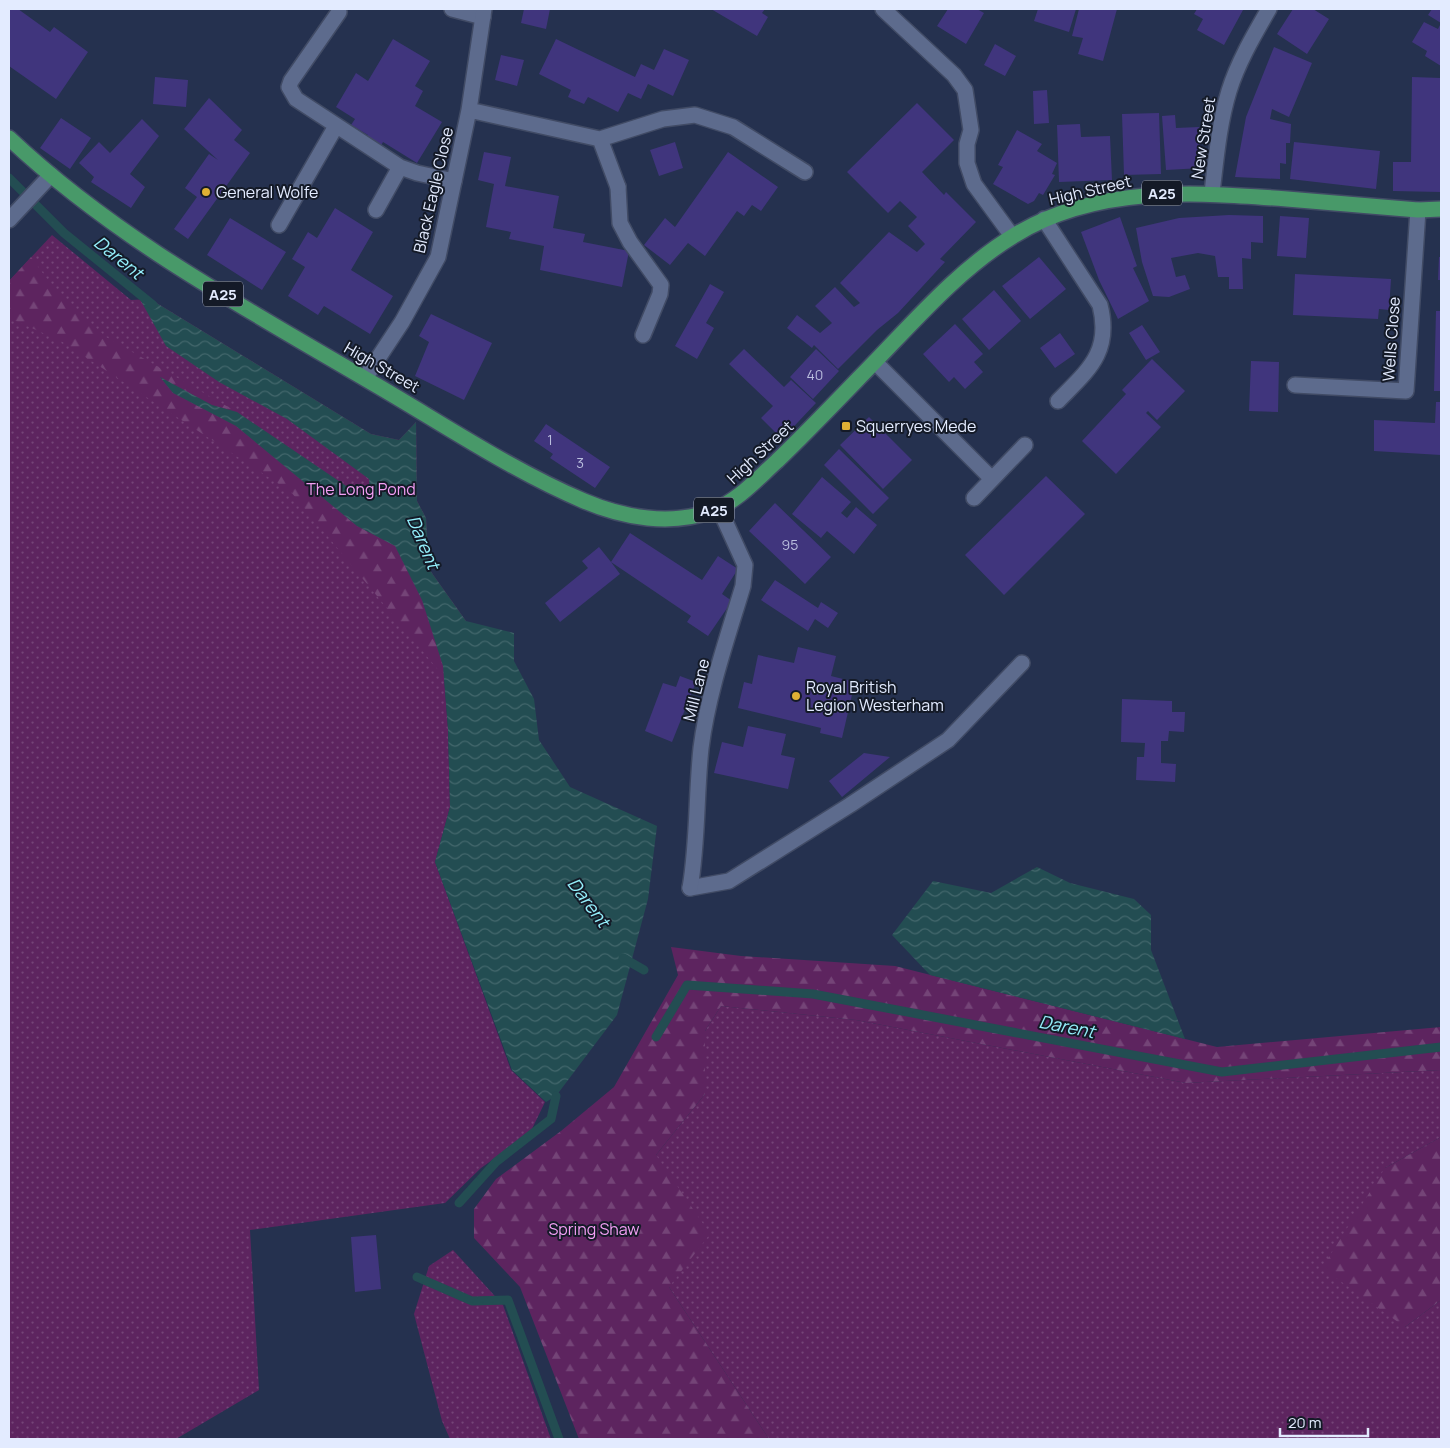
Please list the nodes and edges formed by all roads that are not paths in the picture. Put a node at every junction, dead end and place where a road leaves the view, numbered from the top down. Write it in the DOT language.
graph roads {
  1 [pos="452,9"];
  2 [pos="883,9"];
  3 [pos="1269,9"];
  4 [pos="339,12"];
  5 [pos="483,13"];
  6 [pos="469,110"];
  7 [pos="336,126"];
  8 [pos="9,138"];
  9 [pos="600,139"];
  10 [pos="400,167"];
  11 [pos="805,172"];
  12 [pos="51,175"];
  13 [pos="454,180"];
  14 [pos="1212,193"];
  15 [pos="1441,209"];
  16 [pos="376,210"];
  17 [pos="1418,210"];
  18 [pos="12,216"];
  19 [pos="1044,219"];
  20 [pos="279,226"];
  21 [pos="1012,236"];
  22 [pos="643,335"];
  23 [pos="875,362"];
  24 [pos="366,378"];
  25 [pos="1296,385"];
  26 [pos="1058,402"];
  27 [pos="1025,445"];
  28 [pos="992,479"];
  29 [pos="974,498"];
  30 [pos="719,508"];
  31 [pos="1022,663"];
  1 -- 5 [label="street"];
  2 -- 21 [label="street"];
  3 -- 14 [label="street, New Street"];
  4 -- 7 [label="street"];
  5 -- 6 [label="street, Black Eagle Close"];
  6 -- 9 [label="street, Black Eagle Close"];
  6 -- 13 [label="street, Black Eagle Close"];
  7 -- 10 [label="street"];
  7 -- 20 [label="street"];
  8 -- 12 [label="main road, High Street / A25"];
  9 -- 11 [label="street"];
  9 -- 22 [label="street"];
  10 -- 13 [label="street"];
  10 -- 16 [label="street"];
  12 -- 18 [label="street"];
  12 -- 24 [label="main road, High Street / A25"];
  13 -- 24 [label="street, Black Eagle Close"];
  14 -- 17 [label="main road, High Street / A25"];
  14 -- 19 [label="main road, High Street / A25"];
  15 -- 17 [label="main road, High Street / A25"];
  17 -- 25 [label="street, Wells Close"];
  19 -- 21 [label="main road, High Street / A25"];
  19 -- 26 [label="street"];
  21 -- 23 [label="main road, High Street / A25"];
  23 -- 28 [label="street"];
  23 -- 30 [label="main road, High Street / A25"];
  24 -- 30 [label="main road, High Street / A25"];
  27 -- 28 [label="street"];
  28 -- 29 [label="street"];
  30 -- 31 [label="street, Mill Lane"];
}
